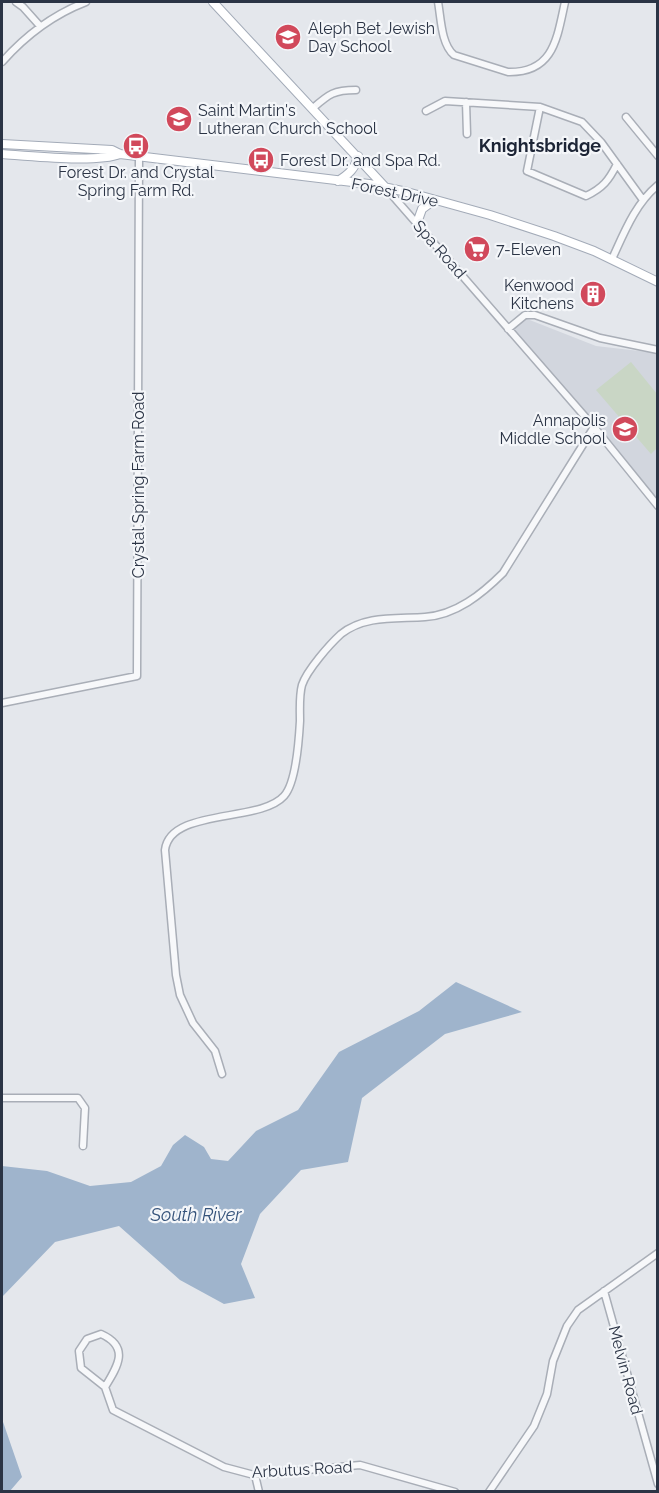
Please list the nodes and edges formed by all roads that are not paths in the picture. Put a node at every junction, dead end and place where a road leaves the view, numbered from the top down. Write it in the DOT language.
graph roads {
  1 [pos="20,2"];
  2 [pos="86,2"];
  3 [pos="213,2"];
  4 [pos="438,2"];
  5 [pos="565,2"];
  6 [pos="40,26"];
  7 [pos="2,62"];
  8 [pos="356,90"];
  9 [pos="466,102"];
  10 [pos="540,107"];
  11 [pos="313,108"];
  12 [pos="426,111"];
  13 [pos="627,117"];
  14 [pos="468,134"];
  15 [pos="2,144"];
  16 [pos="2,154"];
  17 [pos="120,154"];
  18 [pos="139,156"];
  19 [pos="358,156"];
  20 [pos="657,156"];
  21 [pos="617,164"];
  22 [pos="338,181"];
  23 [pos="657,185"];
  24 [pos="385,187"];
  25 [pos="434,200"];
  26 [pos="643,200"];
  27 [pos="417,223"];
  28 [pos="612,259"];
  29 [pos="657,282"];
  30 [pos="508,329"];
  31 [pos="657,350"];
  32 [pos="594,427"];
  33 [pos="657,506"];
  34 [pos="2,703"];
  35 [pos="222,1074"];
  36 [pos="2,1098"];
  37 [pos="83,1146"];
  38 [pos="657,1253"];
  39 [pos="604,1291"];
  40 [pos="105,1387"];
  41 [pos="255,1475"];
  42 [pos="657,1484"];
  43 [pos="259,1491"];
  44 [pos="454,1491"];
  45 [pos="489,1491"];
  1 -- 6 [label="street"];
  2 -- 6 [label="street"];
  3 -- 11 [label="main road, Spa Road"];
  4 -- 5 [label="street"];
  6 -- 7 [label="street"];
  8 -- 11 [label="street"];
  9 -- 10 [label="street"];
  9 -- 12 [label="street"];
  9 -- 14 [label="street"];
  10 -- 21 [label="street"];
  10 -- 21 [label="street"];
  11 -- 19 [label="main road, Spa Road"];
  13 -- 20 [label="street"];
  15 -- 17 [label="main road, Forest Drive"];
  16 -- 17 [label="main road, Forest Drive"];
  17 -- 18 [label="main road, Forest Drive"];
  18 -- 22 [label="main road, Forest Drive"];
  18 -- 34 [label="street, Crystal Spring Farm Road"];
  19 -- 22 [label="main road"];
  19 -- 24 [label="main road, Spa Road"];
  21 -- 26 [label="street"];
  22 -- 24 [label="main road, Forest Drive"];
  23 -- 26 [label="street"];
  24 -- 25 [label="main road, Forest Drive"];
  24 -- 27 [label="street, Spa Road"];
  25 -- 27 [label="main road"];
  25 -- 28 [label="main road, Forest Drive"];
  26 -- 28 [label="street"];
  27 -- 30 [label="street, Spa Road"];
  28 -- 29 [label="main road, Forest Drive"];
  30 -- 31 [label="street"];
  30 -- 32 [label="street, Spa Road"];
  32 -- 33 [label="street, Spa Road"];
  32 -- 35 [label="street"];
  36 -- 37 [label="street"];
  38 -- 39 [label="street"];
  39 -- 42 [label="street, Melvin Road"];
  39 -- 45 [label="street"];
  40 -- 40 [label="street, Arbutus Road"];
  40 -- 41 [label="street, Arbutus Road"];
  41 -- 43 [label="street"];
  41 -- 44 [label="street, Arbutus Road"];
}
